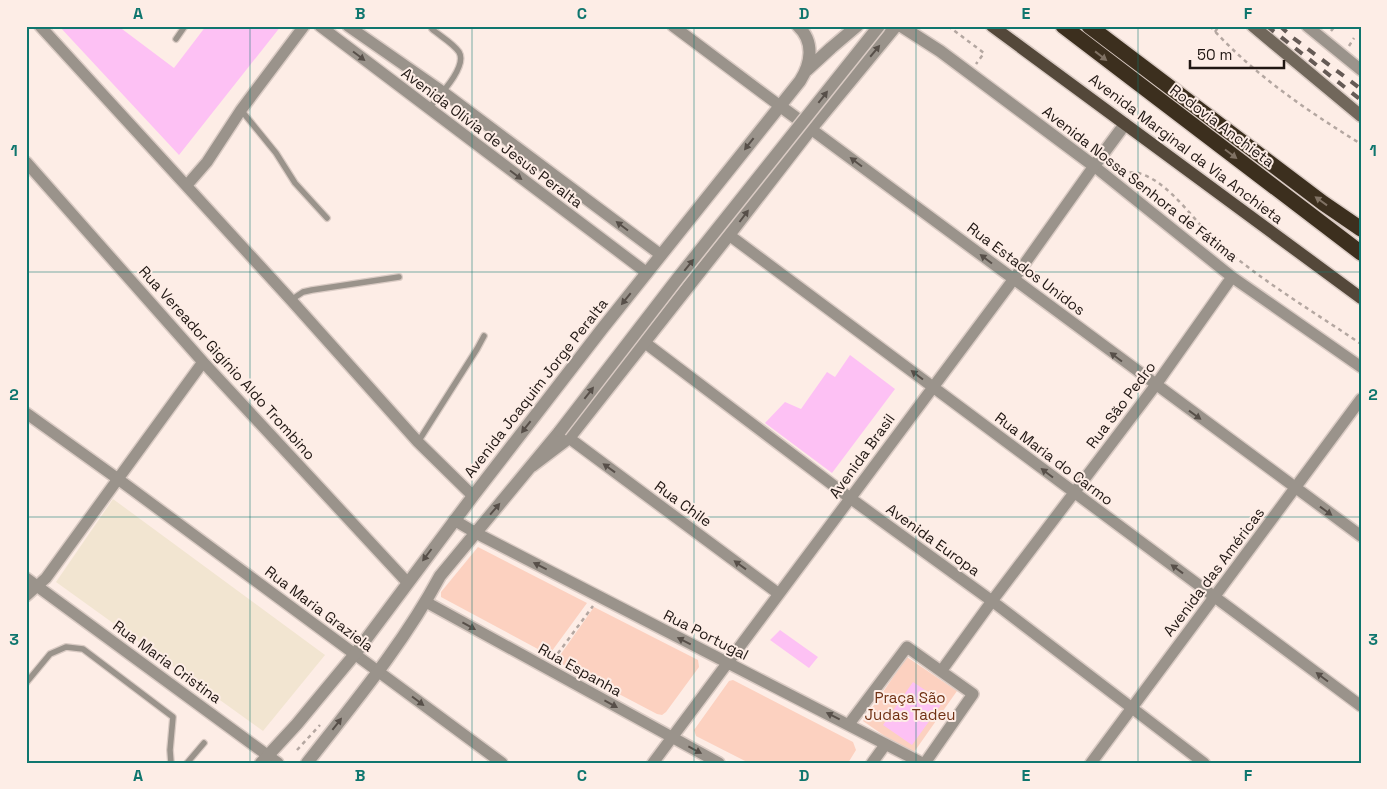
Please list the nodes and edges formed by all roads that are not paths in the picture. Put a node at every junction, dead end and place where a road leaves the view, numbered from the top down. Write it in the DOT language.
graph roads {
  1 [pos="40,26"];
  2 [pos="185,26"];
  3 [pos="304,26"];
  4 [pos="320,26"];
  5 [pos="348,26"];
  6 [pos="673,26"];
  7 [pos="798,26"];
  8 [pos="857,26"];
  9 [pos="879,26"];
  10 [pos="896,26"];
  11 [pos="901,26"];
  12 [pos="992,26"];
  13 [pos="1063,26"];
  14 [pos="1089,26"];
  15 [pos="1253,26"];
  16 [pos="1307,26"];
  17 [pos="432,29"];
  18 [pos="176,39"];
  19 [pos="807,70"];
  20 [pos="1361,70"];
  21 [pos="443,92"];
  22 [pos="780,106"];
  23 [pos="428,108"];
  24 [pos="240,110"];
  25 [pos="1361,116"];
  26 [pos="1125,124"];
  27 [pos="811,129"];
  28 [pos="506,139"];
  29 [pos="492,157"];
  30 [pos="26,162"];
  31 [pos="1094,166"];
  32 [pos="187,185"];
  33 [pos="326,218"];
  34 [pos="1361,229"];
  35 [pos="729,235"];
  36 [pos="1361,252"];
  37 [pos="661,255"];
  38 [pos="647,273"];
  39 [pos="399,276"];
  40 [pos="1232,277"];
  41 [pos="1013,280"];
  42 [pos="1361,298"];
  43 [pos="291,300"];
  44 [pos="484,336"];
  45 [pos="644,342"];
  46 [pos="203,362"];
  47 [pos="1361,367"];
  48 [pos="1155,386"];
  49 [pos="932,387"];
  50 [pos="1361,399"];
  51 [pos="26,413"];
  52 [pos="564,435"];
  53 [pos="418,442"];
  54 [pos="118,478"];
  55 [pos="1296,489"];
  56 [pos="1073,493"];
  57 [pos="473,496"];
  58 [pos="850,498"];
  59 [pos="454,520"];
  60 [pos="476,533"];
  61 [pos="1361,536"];
  62 [pos="26,578"];
  63 [pos="407,582"];
  64 [pos="38,586"];
  65 [pos="779,594"];
  66 [pos="26,596"];
  67 [pos="1214,596"];
  68 [pos="992,601"];
  69 [pos="426,602"];
  70 [pos="355,654"];
  71 [pos="728,663"];
  72 [pos="942,670"];
  73 [pos="379,672"];
  74 [pos="26,683"];
  75 [pos="1361,706"];
  76 [pos="1132,708"];
  77 [pos="849,724"];
  78 [pos="671,738"];
  79 [pos="204,743"];
  80 [pos="885,745"];
  81 [pos="264,759"];
  82 [pos="171,763"];
  83 [pos="187,763"];
  84 [pos="278,763"];
  85 [pos="307,763"];
  86 [pos="502,763"];
  87 [pos="653,763"];
  88 [pos="719,763"];
  89 [pos="872,763"];
  90 [pos="924,763"];
  91 [pos="1091,763"];
  92 [pos="1204,763"];
  1 -- 32 [label="street"];
  2 -- 18 [label="lane"];
  3 -- 24 [label="street"];
  4 -- 23 [label="street, Avenida Olívia de Jesus Peralta, one-way"];
  5 -- 21 [label="street, Avenida Olívia de Jesus Peralta"];
  6 -- 22 [label="street, Rua Estados Unidos"];
  7 -- 19 [label="street"];
  8 -- 19 [label="street"];
  52 -- 9 [label="street, one-way, bridge"];
  27 -- 10 [label="street, one-way"];
  11 -- 31 [label="street, Avenida Nossa Senhora de Fátima"];
  12 -- 26 [label="main road, Avenida Marginal da Via Anchieta"];
  13 -- 36 [label="highway, Rodovia Anchieta, one-way"];
  34 -- 14 [label="highway, Rodovia Anchieta, one-way"];
  15 -- 25 [label="main road"];
  16 -- 20 [label="street"];
  17 -- 21 [label="lane"];
  19 -- 22 [label="street, Avenida Joaquim Jorge Peralta"];
  21 -- 23 [label="lane"];
  21 -- 28 [label="street, Avenida Olívia de Jesus Peralta"];
  22 -- 27 [label="street, Rua Estados Unidos"];
  22 -- 37 [label="street, Avenida Joaquim Jorge Peralta, one-way"];
  23 -- 29 [label="street, Avenida Olívia de Jesus Peralta"];
  24 -- 32 [label="street"];
  24 -- 33 [label="lane"];
  26 -- 31 [label="street"];
  26 -- 42 [label="main road, Avenida Marginal da Via Anchieta"];
  35 -- 27 [label="street, one-way"];
  41 -- 27 [label="street, Rua Estados Unidos, one-way"];
  28 -- 29 [label="street"];
  37 -- 28 [label="street, Avenida Olívia de Jesus Peralta, one-way"];
  29 -- 38 [label="street, Avenida Olívia de Jesus Peralta, one-way"];
  30 -- 46 [label="street, Rua Vereador Gigínio Aldo Trombino"];
  31 -- 40 [label="street, Avenida Nossa Senhora de Fátima"];
  31 -- 41 [label="street, Avenida Brasil"];
  32 -- 43 [label="street"];
  35 -- 45 [label="street"];
  49 -- 35 [label="street, Rua Maria do Carmo, one-way"];
  37 -- 38 [label="street, Avenida Joaquim Jorge Peralta"];
  38 -- 57 [label="street, Avenida Joaquim Jorge Peralta, one-way"];
  39 -- 43 [label="lane"];
  40 -- 47 [label="street, Avenida Nossa Senhora de Fátima"];
  40 -- 48 [label="street, Rua São Pedro"];
  48 -- 41 [label="street, Rua Estados Unidos, one-way"];
  41 -- 49 [label="street, Avenida Brasil"];
  43 -- 53 [label="street"];
  44 -- 53 [label="lane"];
  45 -- 52 [label="street"];
  45 -- 58 [label="street, Avenida Europa"];
  46 -- 54 [label="street"];
  46 -- 63 [label="street, Rua Vereador Gigínio Aldo Trombino"];
  48 -- 55 [label="street, Rua Estados Unidos, one-way"];
  48 -- 56 [label="street, Rua São Pedro"];
  56 -- 49 [label="street, Rua Maria do Carmo, one-way"];
  49 -- 58 [label="street, Avenida Brasil"];
  50 -- 55 [label="street, Avenida das Américas"];
  51 -- 54 [label="street, Rua Maria Graziela"];
  60 -- 52 [label="street, one-way"];
  65 -- 52 [label="street, Rua Chile, one-way"];
  53 -- 57 [label="street"];
  54 -- 64 [label="street"];
  54 -- 70 [label="street, Rua Maria Graziela"];
  55 -- 61 [label="street, Rua Estados Unidos, one-way"];
  55 -- 67 [label="street, Avenida das Américas"];
  67 -- 56 [label="street, Rua Maria do Carmo, one-way"];
  56 -- 68 [label="street, Rua São Pedro"];
  57 -- 59 [label="street, Avenida Joaquim Jorge Peralta"];
  58 -- 65 [label="street, Avenida Brasil"];
  58 -- 68 [label="street, Avenida Europa"];
  59 -- 60 [label="street, Rua Portugal"];
  59 -- 63 [label="street, Avenida Joaquim Jorge Peralta, one-way"];
  60 -- 69 [label="street"];
  71 -- 60 [label="street, Rua Portugal, one-way"];
  62 -- 64 [label="street, Rua Maria Cristina"];
  63 -- 70 [label="street, Avenida Joaquim Jorge Peralta"];
  64 -- 66 [label="street"];
  64 -- 81 [label="street, Rua Maria Cristina"];
  65 -- 71 [label="street, Avenida Brasil"];
  75 -- 67 [label="street, Rua Maria do Carmo, one-way"];
  67 -- 76 [label="street, Avenida das Américas"];
  68 -- 72 [label="street, Rua São Pedro"];
  68 -- 76 [label="street, Avenida Europa"];
  69 -- 73 [label="street"];
  69 -- 78 [label="street, Rua Espanha, one-way"];
  70 -- 73 [label="street, Rua Maria Graziela"];
  70 -- 81 [label="street, Avenida Joaquim Jorge Peralta"];
  77 -- 71 [label="street, Rua Portugal, one-way"];
  71 -- 78 [label="street, Avenida Brasil"];
  72 -- 77 [label="street"];
  72 -- 90 [label="street"];
  85 -- 73 [label="street, one-way"];
  73 -- 86 [label="street, Rua Maria Graziela, one-way"];
  74 -- 82 [label="lane"];
  76 -- 91 [label="street, Avenida das Américas"];
  76 -- 92 [label="street, Avenida Europa"];
  77 -- 80 [label="street, Rua Portugal"];
  78 -- 87 [label="street, Avenida Brasil"];
  78 -- 88 [label="street, Rua Espanha, one-way"];
  79 -- 83 [label="lane"];
  80 -- 89 [label="street"];
  80 -- 90 [label="street, Rua Portugal"];
  81 -- 84 [label="street, Rua Maria Cristina"];
}
